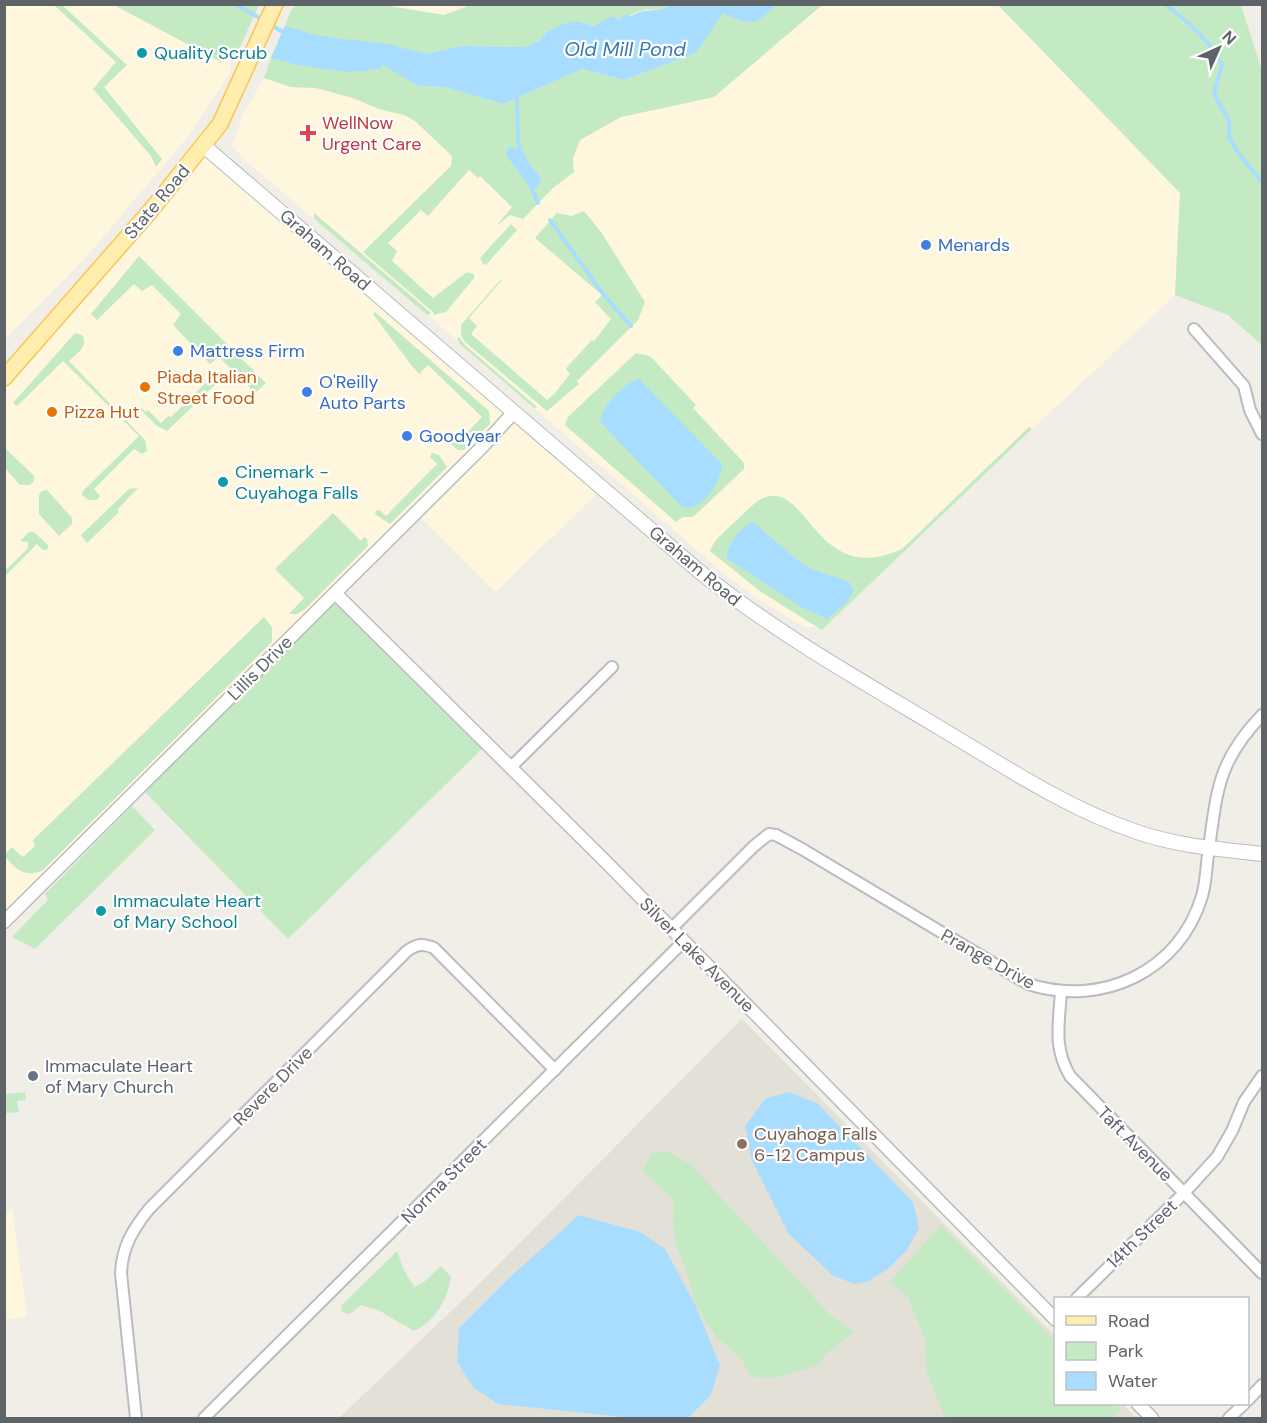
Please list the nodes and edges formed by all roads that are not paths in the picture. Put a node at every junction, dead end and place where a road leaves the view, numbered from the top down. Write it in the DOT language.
graph roads {
  1 [pos="275,4"];
  2 [pos="204,146"];
  3 [pos="1194,329"];
  4 [pos="4,378"];
  5 [pos="514,412"];
  6 [pos="1263,434"];
  7 [pos="335,593"];
  8 [pos="612,667"];
  9 [pos="1263,715"];
  10 [pos="511,768"];
  11 [pos="1209,848"];
  12 [pos="1263,854"];
  13 [pos="4,922"];
  14 [pos="671,929"];
  15 [pos="683,942"];
  16 [pos="1061,992"];
  17 [pos="555,1070"];
  18 [pos="1263,1076"];
  19 [pos="1184,1193"];
  20 [pos="1263,1273"];
  21 [pos="1079,1297"];
  22 [pos="1054,1319"];
  23 [pos="1263,1385"];
  24 [pos="1249,1399"];
  25 [pos="1139,1405"];
  26 [pos="1243,1405"];
  27 [pos="135,1419"];
  28 [pos="204,1419"];
  29 [pos="1152,1419"];
  30 [pos="1229,1419"];
  1 -- 2 [label="main road, State Road"];
  2 -- 4 [label="main road, State Road"];
  2 -- 5 [label="main road, Graham Road"];
  3 -- 6 [label="street"];
  5 -- 7 [label="street, Lillis Drive"];
  5 -- 11 [label="main road, Graham Road"];
  7 -- 10 [label="street, Silver Lake Avenue"];
  7 -- 13 [label="street, Lillis Drive"];
  8 -- 10 [label="street"];
  9 -- 11 [label="street, Prange Drive"];
  10 -- 14 [label="street, Silver Lake Avenue"];
  11 -- 12 [label="main road, Graham Road"];
  11 -- 16 [label="street, Prange Drive"];
  14 -- 15 [label="street, Silver Lake Avenue"];
  14 -- 16 [label="street, Prange Drive"];
  15 -- 17 [label="street, Norma Street"];
  15 -- 22 [label="street, Silver Lake Avenue"];
  16 -- 19 [label="street, Taft Avenue"];
  17 -- 27 [label="street, Revere Drive"];
  17 -- 28 [label="street, Norma Street"];
  18 -- 19 [label="street, 14th Street"];
  19 -- 20 [label="street, Taft Avenue"];
  19 -- 21 [label="street, 14th Street"];
  23 -- 24 [label="street"];
  25 -- 29 [label="street"];
  26 -- 30 [label="street"];
}
